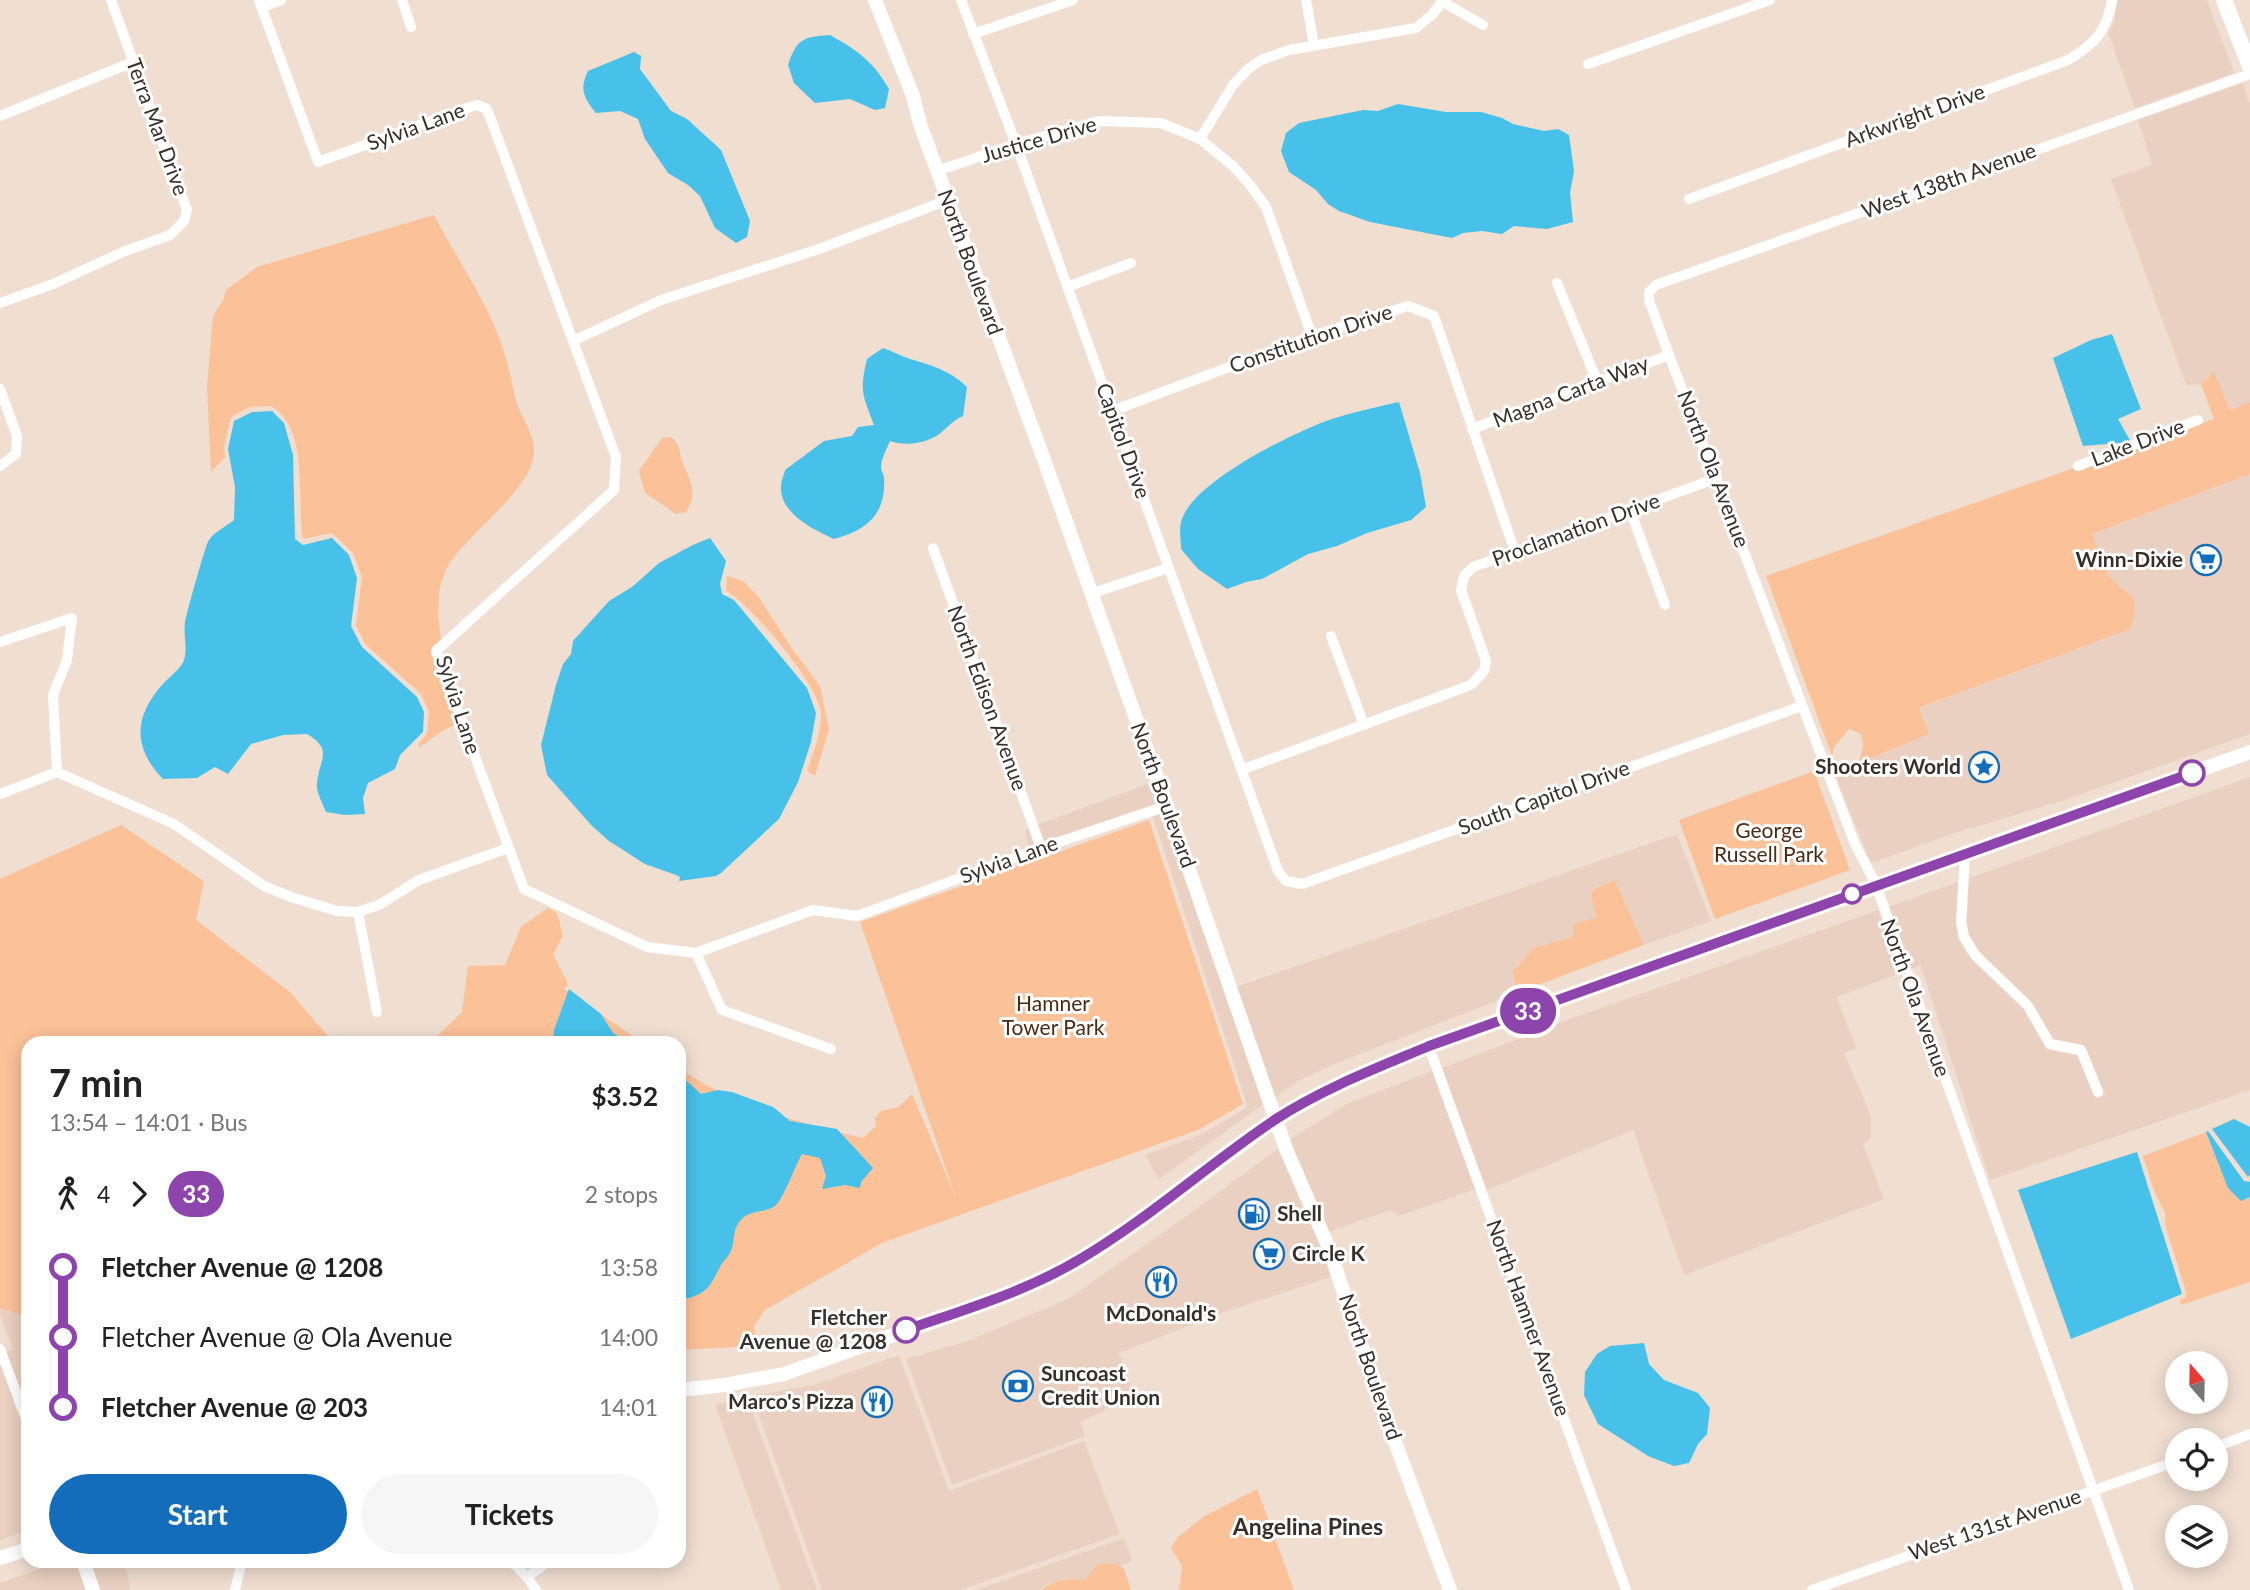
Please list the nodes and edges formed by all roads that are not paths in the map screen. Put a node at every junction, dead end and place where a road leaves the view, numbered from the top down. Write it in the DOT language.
graph roads {
  1 [pos="111,0"];
  2 [pos="281,0"];
  3 [pos="402,0"];
  4 [pos="875,0"];
  5 [pos="961,0"];
  6 [pos="1073,0"];
  7 [pos="1306,0"];
  8 [pos="1770,0"];
  9 [pos="2112,0"];
  10 [pos="2224,0"];
  11 [pos="1443,1"];
  12 [pos="260,4"];
  13 [pos="1483,25"];
  14 [pos="411,27"];
  15 [pos="973,34"];
  16 [pos="1314,45"];
  17 [pos="133,62"];
  18 [pos="1588,64"];
  19 [pos="2250,67"];
  20 [pos="0,117"];
  21 [pos="1200,139"];
  22 [pos="1016,144"];
  23 [pos="937,171"];
  24 [pos="1689,199"];
  25 [pos="948,200"];
  26 [pos="1131,263"];
  27 [pos="1557,283"];
  28 [pos="1067,287"];
  29 [pos="1649,292"];
  30 [pos="0,303"];
  31 [pos="1312,336"];
  32 [pos="573,341"];
  33 [pos="1669,355"];
  34 [pos="1597,381"];
  35 [pos="0,389"];
  36 [pos="1112,411"];
  37 [pos="2198,419"];
  38 [pos="1472,429"];
  39 [pos="0,466"];
  40 [pos="2078,466"];
  41 [pos="1717,478"];
  42 [pos="1630,510"];
  43 [pos="933,548"];
  44 [pos="1515,552"];
  45 [pos="1168,568"];
  46 [pos="1090,594"];
  47 [pos="1665,605"];
  48 [pos="1331,636"];
  49 [pos="0,642"];
  50 [pos="1802,706"];
  51 [pos="1363,725"];
  52 [pos="2250,752"];
  53 [pos="1241,770"];
  54 [pos="57,772"];
  55 [pos="0,794"];
  56 [pos="1167,806"];
  57 [pos="508,848"];
  58 [pos="1041,849"];
  59 [pos="1965,855"];
  60 [pos="1286,881"];
  61 [pos="1875,886"];
  62 [pos="358,912"];
  63 [pos="696,953"];
  64 [pos="377,1012"];
  65 [pos="1429,1046"];
  66 [pos="831,1049"];
  67 [pos="2098,1091"];
  68 [pos="1277,1119"];
  69 [pos="0,1349"];
  70 [pos="686,1389"];
  71 [pos="21,1405"];
  72 [pos="2250,1434"];
  73 [pos="2228,1442"];
  74 [pos="2165,1465"];
  75 [pos="2094,1490"];
  76 [pos="21,1551"];
  77 [pos="0,1558"];
  78 [pos="85,1568"];
  79 [pos="240,1568"];
  80 [pos="518,1568"];
  81 [pos="539,1568"];
  82 [pos="527,1577"];
  83 [pos="93,1590"];
  84 [pos="234,1590"];
  85 [pos="536,1590"];
  86 [pos="1450,1590"];
  87 [pos="1626,1590"];
  88 [pos="1812,1590"];
  89 [pos="2129,1590"];
  1 -- 17 [label="street, Terra Mar Drive"];
  2 -- 12 [label="street"];
  3 -- 14 [label="street"];
  4 -- 23 [label="main road, North Boulevard"];
  5 -- 15 [label="street, Capitol Drive"];
  6 -- 15 [label="street"];
  7 -- 16 [label="street"];
  8 -- 18 [label="street"];
  9 -- 24 [label="street, Arkwright Drive"];
  10 -- 19 [label="main road"];
  11 -- 13 [label="street"];
  11 -- 16 [label="street"];
  12 -- 32 [label="street, Sylvia Lane"];
  15 -- 22 [label="street, Capitol Drive"];
  16 -- 21 [label="street"];
  17 -- 20 [label="street"];
  17 -- 30 [label="street, Terra Mar Drive"];
  19 -- 29 [label="street, West 138th Avenue"];
  21 -- 22 [label="street, Justice Drive"];
  21 -- 31 [label="street, Justice Drive"];
  22 -- 23 [label="street, Justice Drive"];
  22 -- 28 [label="street, Capitol Drive"];
  23 -- 25 [label="main road, North Boulevard"];
  25 -- 32 [label="street"];
  25 -- 46 [label="main road, North Boulevard"];
  26 -- 28 [label="street"];
  27 -- 34 [label="street"];
  28 -- 36 [label="street, Capitol Drive"];
  29 -- 33 [label="street, North Ola Avenue"];
  31 -- 36 [label="street, Constitution Drive"];
  31 -- 38 [label="street, Constitution Drive"];
  32 -- 57 [label="street, Sylvia Lane"];
  33 -- 34 [label="street, Magna Carta Way"];
  33 -- 41 [label="street, North Ola Avenue"];
  34 -- 38 [label="street, Magna Carta Way"];
  35 -- 39 [label="street"];
  36 -- 45 [label="street, Capitol Drive"];
  37 -- 40 [label="street, Lake Drive"];
  38 -- 44 [label="street, Constitution Drive"];
  41 -- 42 [label="street, Proclamation Drive"];
  41 -- 50 [label="street, North Ola Avenue"];
  42 -- 44 [label="street, Proclamation Drive"];
  42 -- 47 [label="street"];
  43 -- 58 [label="street, North Edison Avenue"];
  44 -- 51 [label="street, Proclamation Drive"];
  45 -- 46 [label="street"];
  45 -- 53 [label="street, Capitol Drive"];
  46 -- 56 [label="main road, North Boulevard"];
  48 -- 51 [label="street"];
  49 -- 54 [label="street"];
  50 -- 60 [label="street, South Capitol Drive"];
  50 -- 61 [label="street, North Ola Avenue"];
  51 -- 53 [label="street, Proclamation Drive"];
  52 -- 59 [label="main road"];
  53 -- 60 [label="street, Capitol Drive"];
  54 -- 55 [label="street"];
  54 -- 62 [label="street"];
  56 -- 58 [label="street, Sylvia Lane"];
  56 -- 68 [label="main road, North Boulevard"];
  57 -- 62 [label="street"];
  57 -- 63 [label="street, Sylvia Lane"];
  58 -- 63 [label="street, Sylvia Lane"];
  59 -- 61 [label="main road"];
  59 -- 67 [label="street"];
  61 -- 65 [label="main road"];
  61 -- 75 [label="street, North Ola Avenue"];
  62 -- 64 [label="street"];
  63 -- 66 [label="street"];
  65 -- 68 [label="main road"];
  65 -- 87 [label="street, North Hamner Avenue"];
  68 -- 70 [label="main road"];
  68 -- 86 [label="main road, North Boulevard"];
  69 -- 71 [label="street"];
  72 -- 73 [label="street"];
  74 -- 75 [label="street, West 131st Avenue"];
  75 -- 88 [label="street, West 131st Avenue"];
  75 -- 89 [label="street, North Ola Avenue"];
  76 -- 77 [label="main road"];
  78 -- 83 [label="main road"];
  79 -- 84 [label="street"];
  80 -- 82 [label="street"];
  81 -- 82 [label="street"];
  82 -- 85 [label="street"];
}
